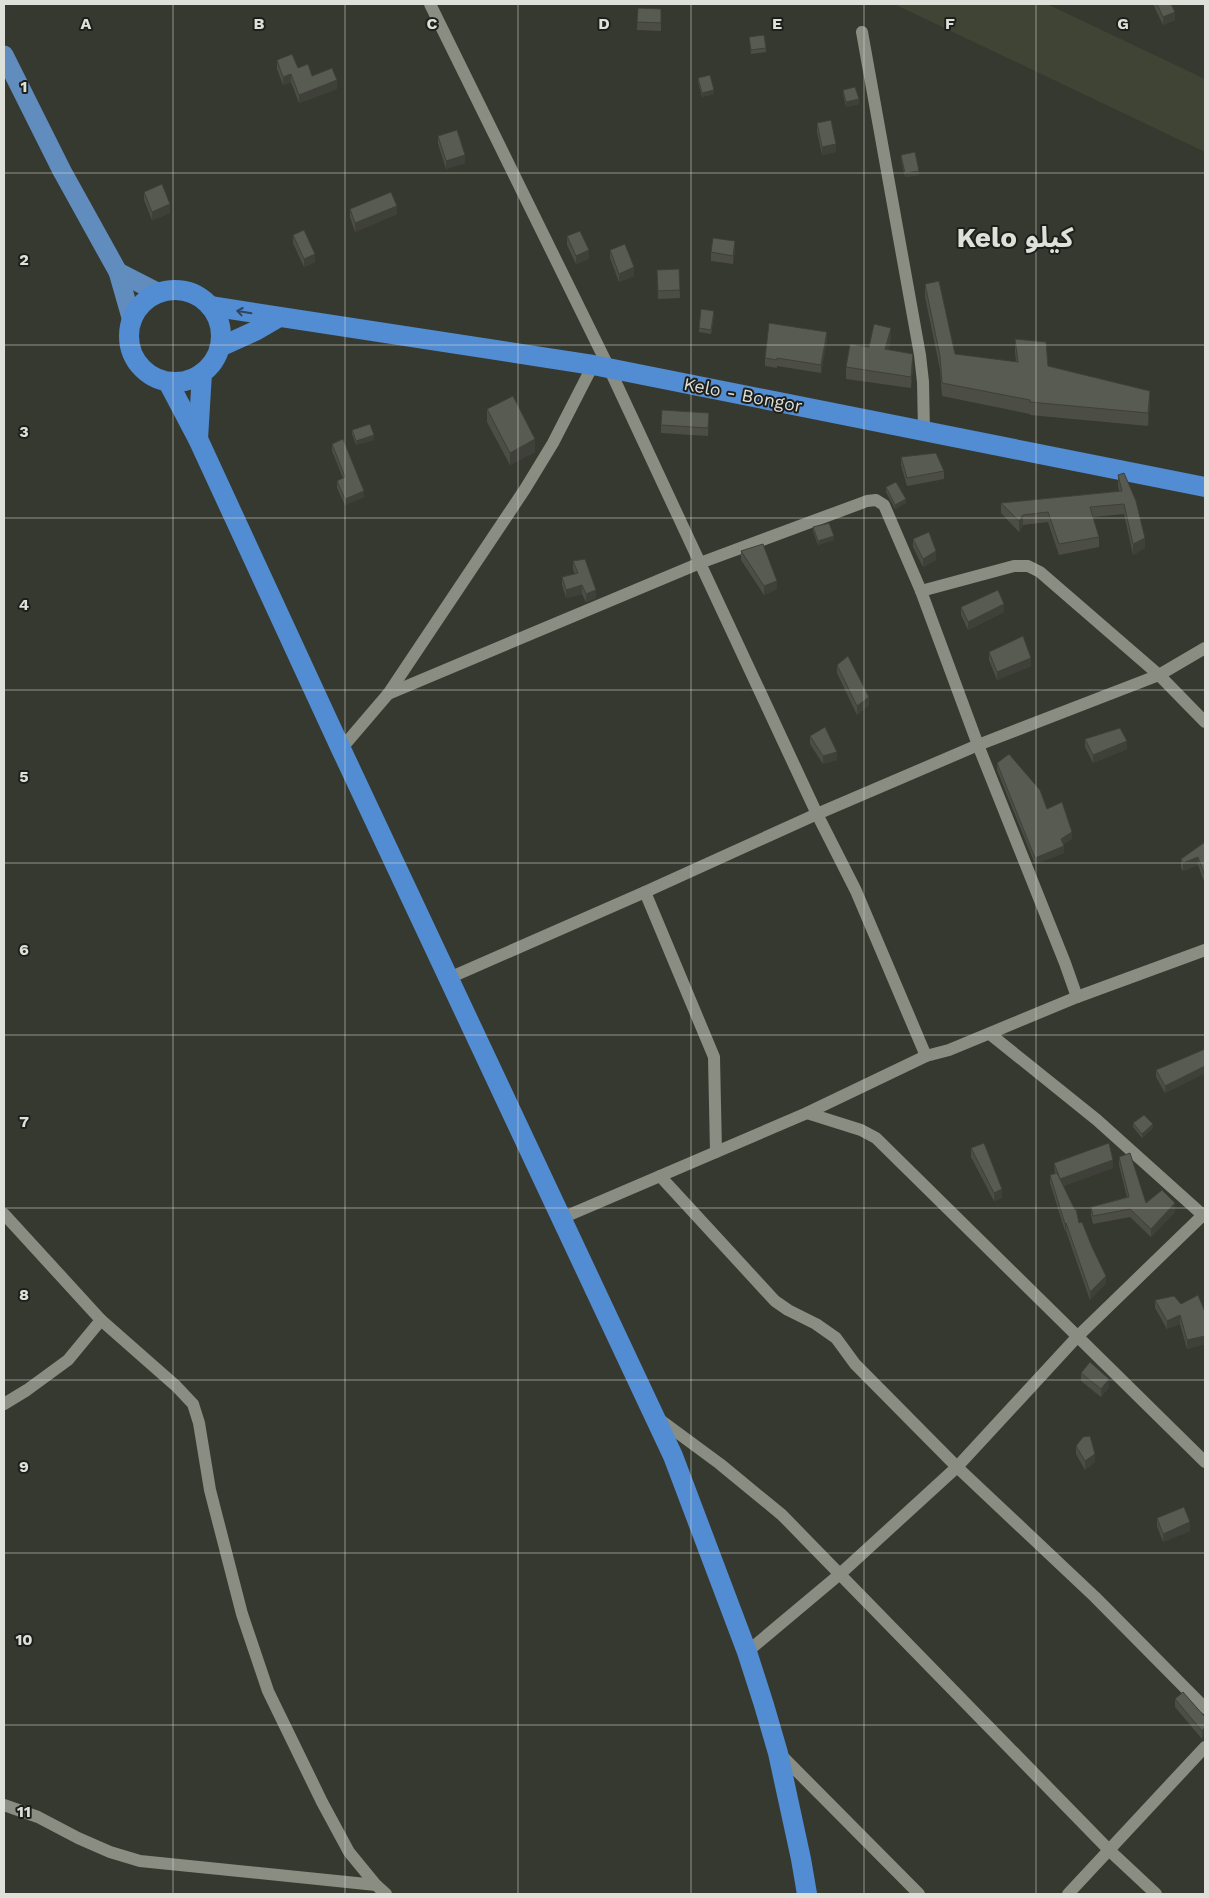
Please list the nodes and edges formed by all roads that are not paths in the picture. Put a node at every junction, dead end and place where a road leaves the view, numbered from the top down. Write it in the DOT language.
graph roads {
  1 [pos="430,4"];
  2 [pos="862,32"];
  3 [pos="4,55"];
  4 [pos="118,272"];
  5 [pos="160,293"];
  6 [pos="210,306"];
  7 [pos="279,317"];
  8 [pos="132,321"];
  9 [pos="220,347"];
  10 [pos="601,366"];
  11 [pos="202,373"];
  12 [pos="168,382"];
  13 [pos="924,431"];
  14 [pos="198,439"];
  15 [pos="1205,487"];
  16 [pos="700,563"];
  17 [pos="921,591"];
  18 [pos="1205,648"];
  19 [pos="1159,675"];
  20 [pos="388,694"];
  21 [pos="1205,722"];
  22 [pos="978,746"];
  23 [pos="341,749"];
  24 [pos="817,814"];
  25 [pos="645,892"];
  26 [pos="1205,950"];
  27 [pos="449,978"];
  28 [pos="1077,997"];
  29 [pos="990,1034"];
  30 [pos="926,1056"];
  31 [pos="807,1112"];
  32 [pos="716,1152"];
  33 [pos="660,1176"];
  34 [pos="4,1214"];
  35 [pos="1204,1215"];
  36 [pos="562,1218"];
  37 [pos="101,1320"];
  38 [pos="1077,1337"];
  39 [pos="4,1404"];
  40 [pos="654,1416"];
  41 [pos="1205,1462"];
  42 [pos="957,1467"];
  43 [pos="840,1574"];
  44 [pos="747,1652"];
  45 [pos="1205,1708"];
  46 [pos="1205,1747"];
  47 [pos="778,1753"];
  48 [pos="4,1805"];
  49 [pos="1110,1850"];
  50 [pos="376,1885"];
  51 [pos="386,1894"];
  52 [pos="806,1894"];
  53 [pos="919,1894"];
  54 [pos="1068,1894"];
  55 [pos="1156,1894"];
  1 -- 10 [label="street"];
  2 -- 13 [label="street"];
  3 -- 4 [label="main road"];
  4 -- 5 [label="main road"];
  4 -- 8 [label="main road"];
  5 -- 6 [label="highway"];
  5 -- 8 [label="highway"];
  7 -- 6 [label="highway, Kelo - Bongor, one-way"];
  6 -- 9 [label="highway"];
  7 -- 9 [label="highway"];
  7 -- 10 [label="highway, Kelo - Bongor"];
  8 -- 12 [label="highway"];
  9 -- 11 [label="highway"];
  10 -- 13 [label="highway, Kelo - Bongor"];
  10 -- 16 [label="street"];
  10 -- 20 [label="street"];
  11 -- 12 [label="highway"];
  11 -- 14 [label="highway"];
  12 -- 14 [label="highway"];
  13 -- 15 [label="highway, Kelo - Bongor"];
  14 -- 23 [label="highway"];
  16 -- 17 [label="street"];
  16 -- 20 [label="street"];
  16 -- 24 [label="street"];
  17 -- 19 [label="street"];
  17 -- 22 [label="street"];
  18 -- 19 [label="street"];
  19 -- 21 [label="street"];
  19 -- 22 [label="street"];
  20 -- 23 [label="street"];
  22 -- 24 [label="street"];
  22 -- 28 [label="street"];
  23 -- 27 [label="highway"];
  24 -- 25 [label="street"];
  24 -- 30 [label="street"];
  25 -- 27 [label="street"];
  25 -- 32 [label="street"];
  26 -- 28 [label="street"];
  27 -- 36 [label="highway"];
  28 -- 29 [label="street"];
  29 -- 30 [label="street"];
  29 -- 35 [label="street"];
  30 -- 31 [label="street"];
  31 -- 32 [label="street"];
  31 -- 38 [label="street"];
  32 -- 33 [label="street"];
  33 -- 36 [label="street"];
  33 -- 42 [label="street"];
  34 -- 37 [label="street"];
  35 -- 38 [label="street"];
  36 -- 40 [label="highway"];
  37 -- 39 [label="street"];
  37 -- 50 [label="street"];
  38 -- 41 [label="street"];
  38 -- 42 [label="street"];
  40 -- 43 [label="street"];
  40 -- 44 [label="highway"];
  42 -- 43 [label="street"];
  42 -- 45 [label="street"];
  43 -- 44 [label="street"];
  43 -- 49 [label="street"];
  44 -- 47 [label="highway"];
  46 -- 49 [label="street"];
  47 -- 52 [label="highway"];
  47 -- 53 [label="street"];
  48 -- 50 [label="street"];
  49 -- 54 [label="street"];
  49 -- 55 [label="street"];
  50 -- 51 [label="street"];
}
